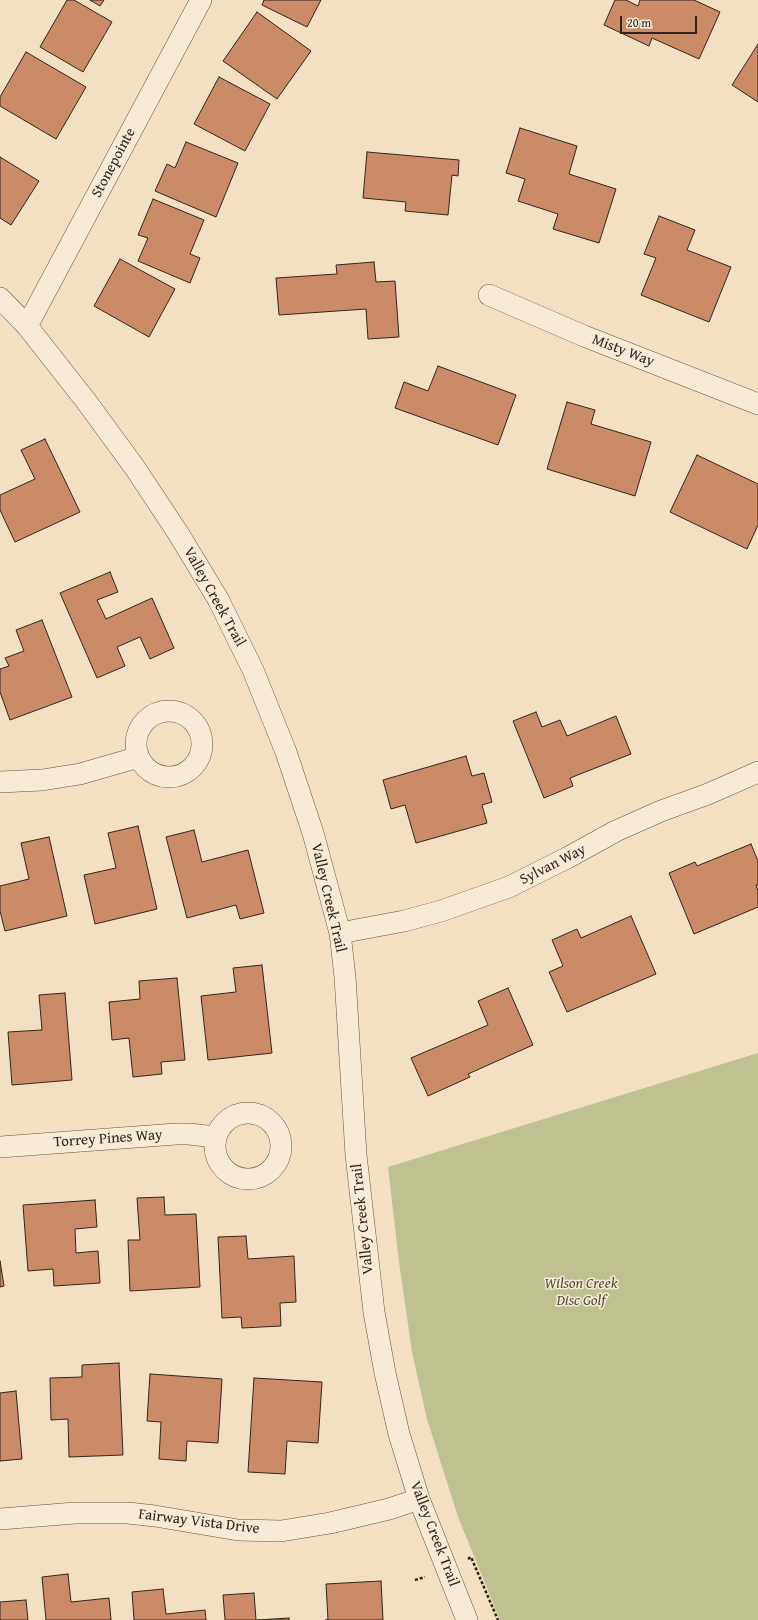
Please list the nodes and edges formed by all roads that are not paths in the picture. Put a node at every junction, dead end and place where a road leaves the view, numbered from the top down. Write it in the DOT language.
graph roads {
  1 [pos="201,0"];
  2 [pos="489,295"];
  3 [pos="0,298"];
  4 [pos="27,326"];
  5 [pos="758,404"];
  6 [pos="139,757"];
  7 [pos="758,772"];
  8 [pos="0,782"];
  9 [pos="340,933"];
  10 [pos="216,1138"];
  11 [pos="0,1147"];
  12 [pos="419,1499"];
  13 [pos="0,1519"];
  14 [pos="467,1620"];
  1 -- 4 [label="street, Stonepointe"];
  2 -- 5 [label="street, Misty Way"];
  3 -- 4 [label="street, Valley Creek Trail"];
  4 -- 9 [label="street, Valley Creek Trail"];
  6 -- 8 [label="street"];
  7 -- 9 [label="street, Sylvan Way"];
  9 -- 12 [label="street, Valley Creek Trail"];
  10 -- 11 [label="street, Torrey Pines Way"];
  12 -- 13 [label="street, Fairway Vista Drive"];
  12 -- 14 [label="street, Valley Creek Trail"];
}
